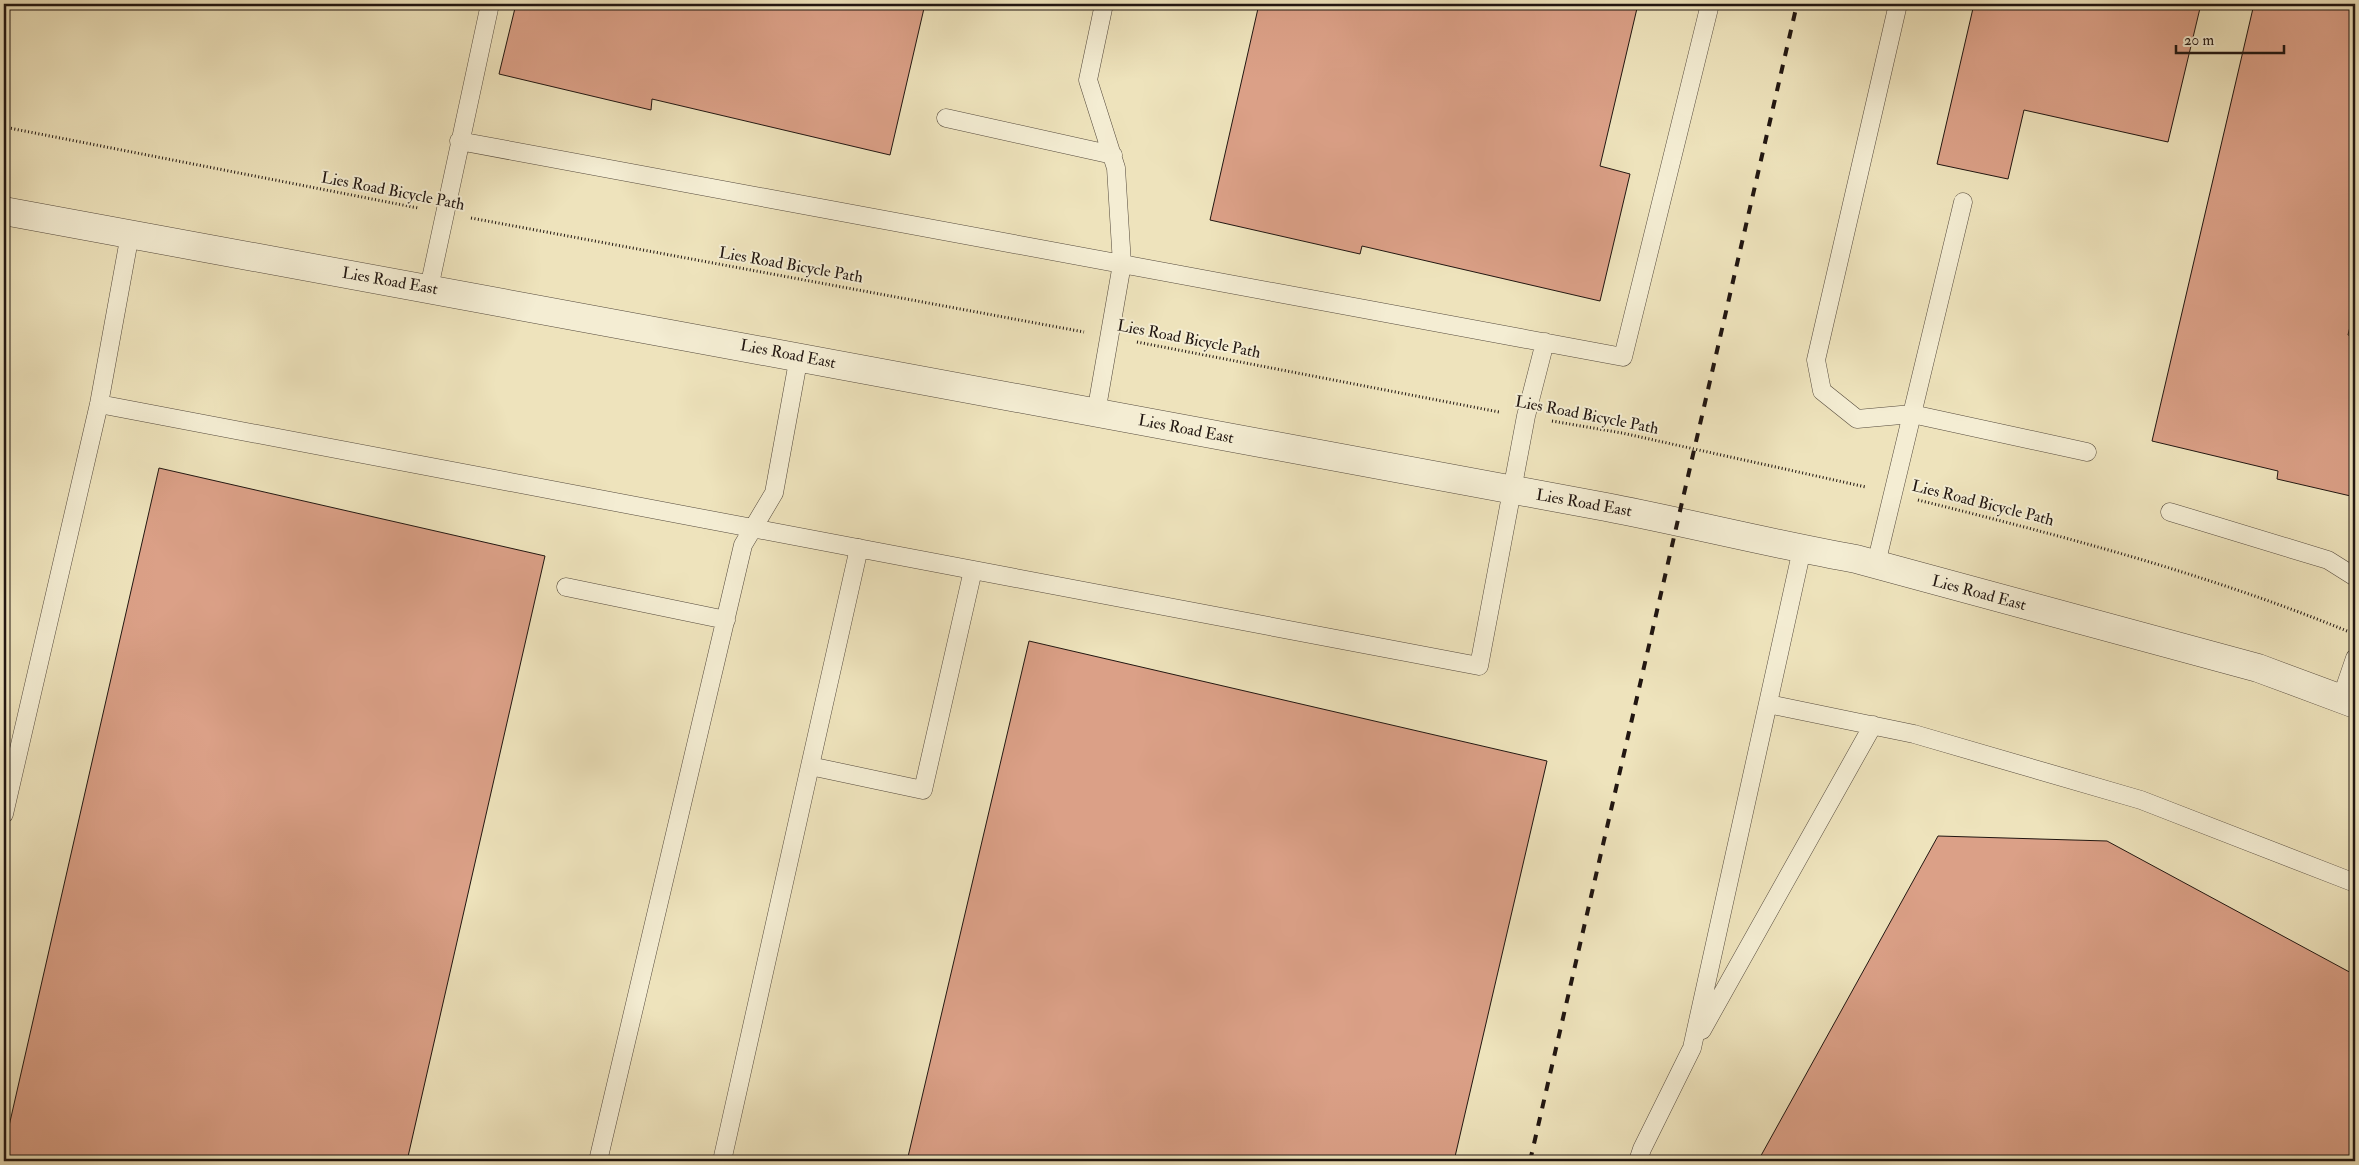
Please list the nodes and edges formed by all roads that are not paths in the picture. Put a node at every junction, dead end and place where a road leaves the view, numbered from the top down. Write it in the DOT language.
graph roads {
  1 [pos="490,4"];
  2 [pos="1104,4"];
  3 [pos="1710,4"];
  4 [pos="1898,4"];
  5 [pos="946,118"];
  6 [pos="459,141"];
  7 [pos="1113,155"];
  8 [pos="1963,202"];
  9 [pos="4,211"];
  10 [pos="130,234"];
  11 [pos="1122,264"];
  12 [pos="428,288"];
  13 [pos="1545,342"];
  14 [pos="799,356"];
  15 [pos="99,404"];
  16 [pos="1096,413"];
  17 [pos="1912,414"];
  18 [pos="2087,452"];
  19 [pos="1513,491"];
  20 [pos="2170,512"];
  21 [pos="754,528"];
  22 [pos="859,548"];
  23 [pos="1802,549"];
  24 [pos="1876,564"];
  25 [pos="973,570"];
  26 [pos="2355,577"];
  27 [pos="566,586"];
  28 [pos="726,620"];
  29 [pos="2355,658"];
  30 [pos="2348,701"];
  31 [pos="1768,704"];
  32 [pos="1873,725"];
  33 [pos="810,766"];
  34 [pos="4,814"];
  35 [pos="2355,883"];
  36 [pos="1692,1048"];
  37 [pos="598,1161"];
  38 [pos="722,1161"];
  39 [pos="1638,1161"];
  1 -- 6 [label="lane"];
  2 -- 7 [label="lane"];
  3 -- 13 [label="lane"];
  4 -- 17 [label="lane"];
  5 -- 7 [label="lane"];
  6 -- 11 [label="lane"];
  6 -- 12 [label="lane"];
  7 -- 11 [label="lane"];
  8 -- 17 [label="lane"];
  9 -- 10 [label="street, Lies Road East"];
  10 -- 12 [label="street, Lies Road East"];
  10 -- 15 [label="lane"];
  11 -- 13 [label="lane"];
  11 -- 16 [label="lane"];
  12 -- 14 [label="street, Lies Road East"];
  13 -- 19 [label="lane"];
  14 -- 16 [label="street, Lies Road East"];
  14 -- 21 [label="lane"];
  15 -- 21 [label="lane"];
  15 -- 34 [label="lane"];
  16 -- 19 [label="street, Lies Road East"];
  17 -- 18 [label="lane"];
  17 -- 24 [label="lane"];
  19 -- 23 [label="street, Lies Road East"];
  19 -- 25 [label="lane"];
  20 -- 26 [label="lane"];
  21 -- 22 [label="lane"];
  21 -- 28 [label="lane"];
  22 -- 25 [label="lane"];
  22 -- 33 [label="lane"];
  23 -- 24 [label="street, Lies Road East"];
  23 -- 31 [label="lane"];
  24 -- 30 [label="street, Lies Road East"];
  25 -- 33 [label="lane"];
  27 -- 28 [label="lane"];
  28 -- 37 [label="lane"];
  29 -- 30 [label="lane"];
  31 -- 32 [label="lane"];
  31 -- 36 [label="lane"];
  32 -- 35 [label="lane"];
  32 -- 36 [label="lane"];
  33 -- 38 [label="lane"];
  36 -- 39 [label="lane"];
}
